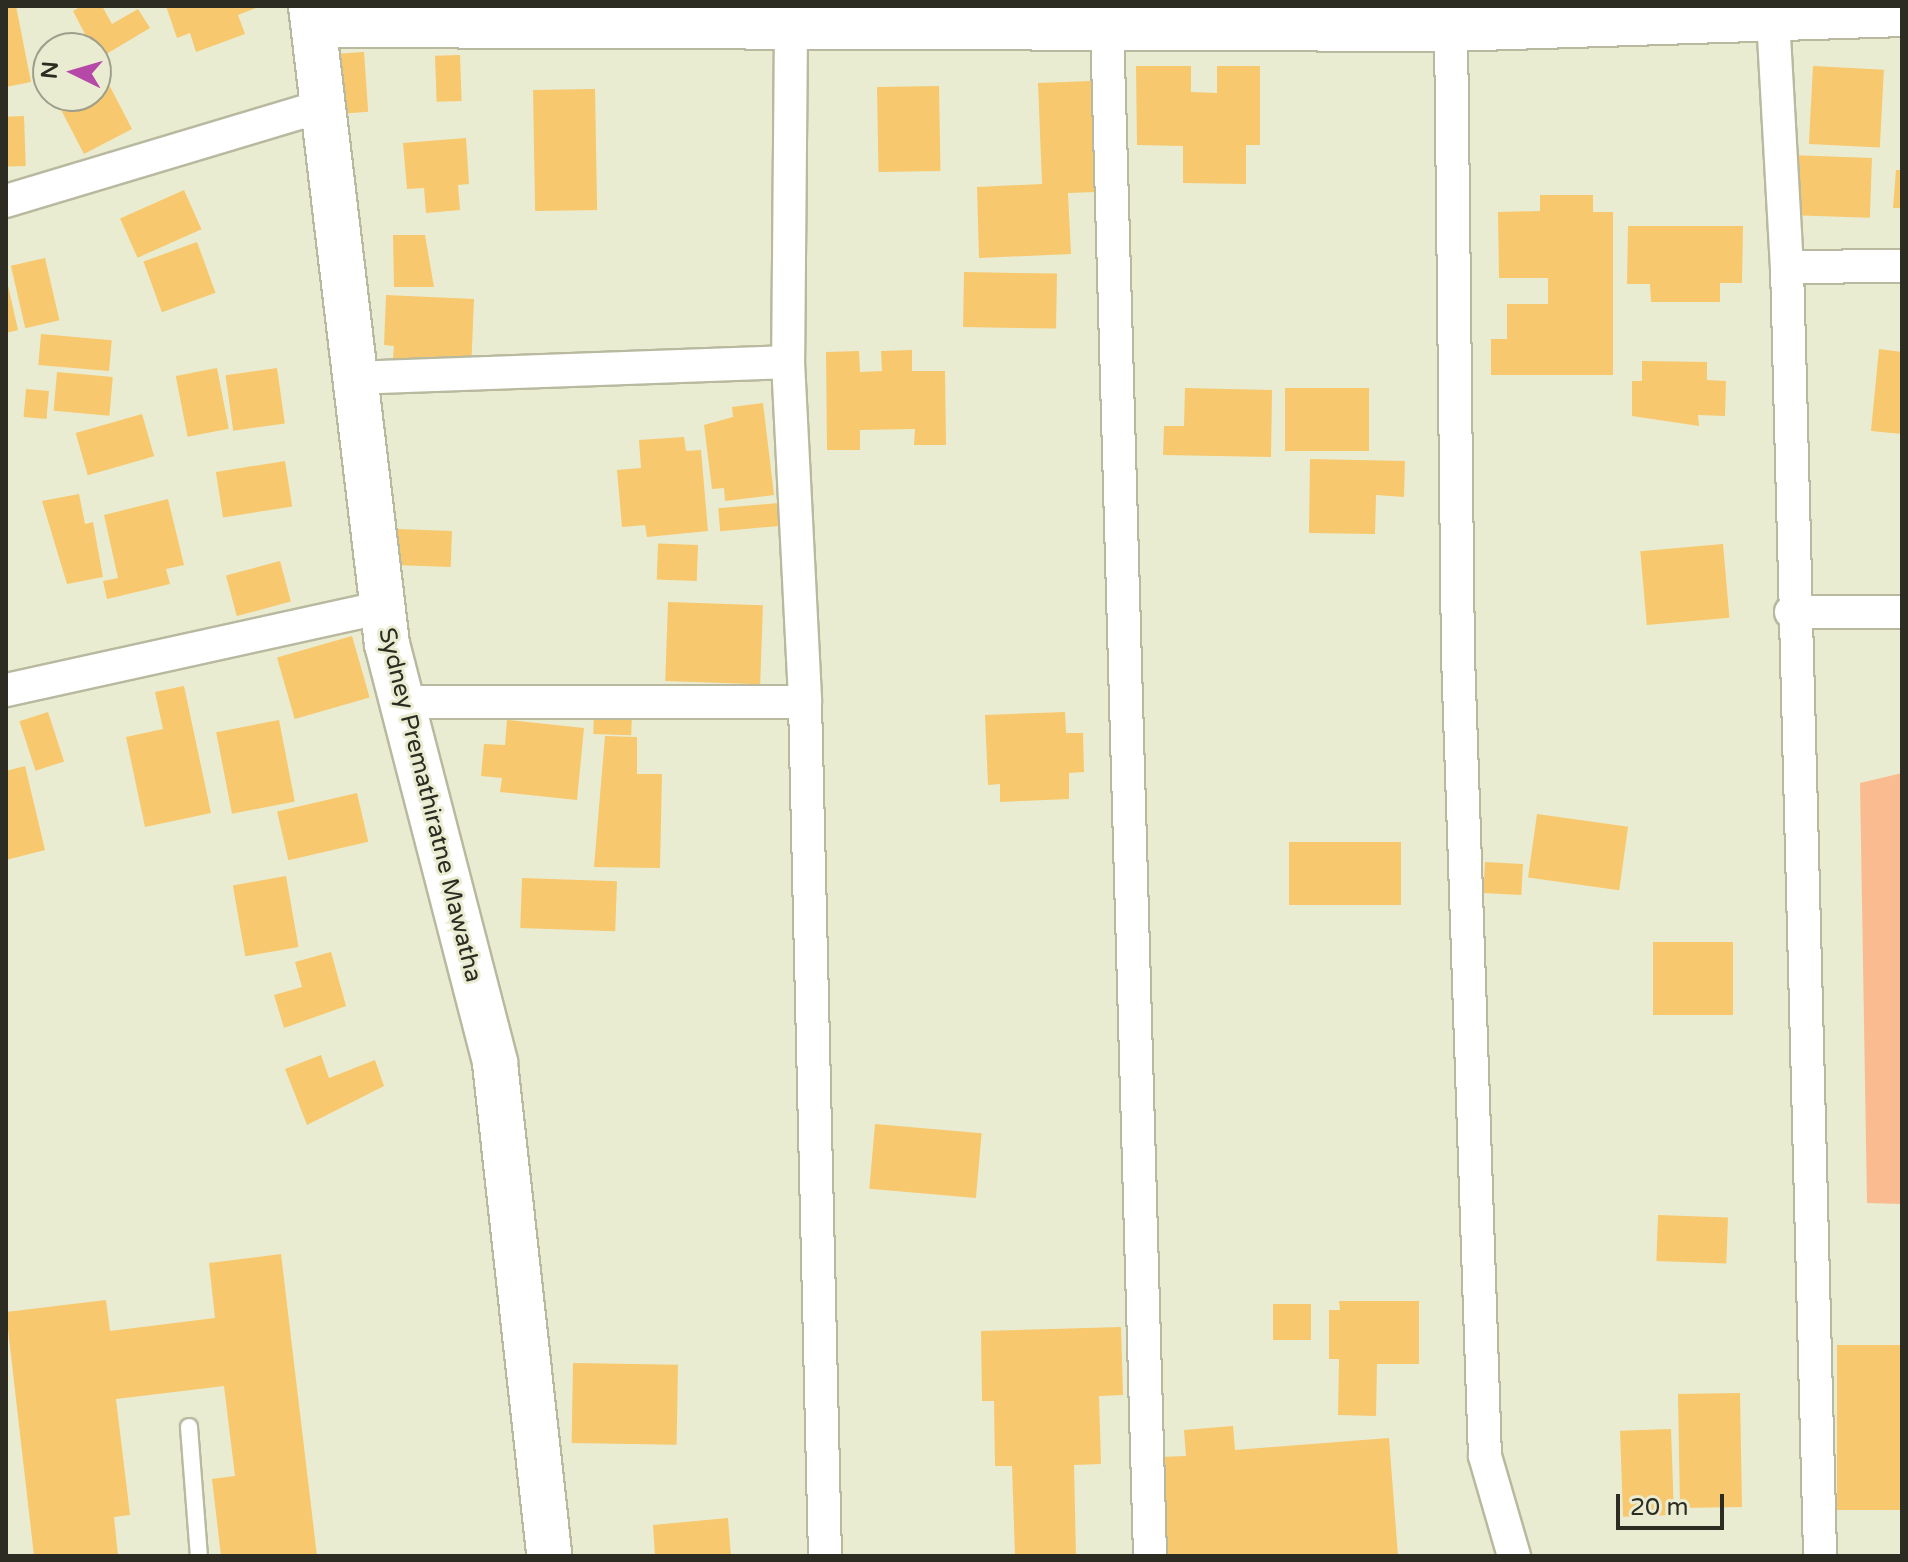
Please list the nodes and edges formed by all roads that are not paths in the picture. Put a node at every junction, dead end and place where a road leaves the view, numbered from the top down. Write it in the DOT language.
graph roads {
  1 [pos="1902,14"];
  2 [pos="313,16"];
  3 [pos="1773,18"];
  4 [pos="1107,25"];
  5 [pos="791,29"];
  6 [pos="1451,29"];
  7 [pos="323,106"];
  8 [pos="6,201"];
  9 [pos="1902,266"];
  10 [pos="1787,267"];
  11 [pos="788,362"];
  12 [pos="354,378"];
  13 [pos="382,607"];
  14 [pos="1791,612"];
  15 [pos="1902,612"];
  16 [pos="6,690"];
  17 [pos="402,702"];
  18 [pos="805,702"];
  19 [pos="189,1427"];
  20 [pos="199,1556"];
  21 [pos="549,1556"];
  22 [pos="825,1556"];
  23 [pos="1150,1556"];
  24 [pos="1514,1556"];
  25 [pos="1820,1556"];
  1 -- 3 [label="street"];
  2 -- 5 [label="street"];
  2 -- 7 [label="street, Sydney Premathiratne Mawatha"];
  3 -- 6 [label="street"];
  3 -- 10 [label="street"];
  4 -- 5 [label="street"];
  4 -- 6 [label="street"];
  4 -- 23 [label="street"];
  5 -- 11 [label="street"];
  6 -- 24 [label="street"];
  7 -- 8 [label="street"];
  7 -- 12 [label="street, Sydney Premathiratne Mawatha"];
  9 -- 10 [label="street"];
  10 -- 14 [label="street"];
  11 -- 12 [label="street"];
  11 -- 18 [label="street"];
  12 -- 13 [label="street, Sydney Premathiratne Mawatha"];
  13 -- 16 [label="street"];
  13 -- 17 [label="street, Sydney Premathiratne Mawatha"];
  14 -- 15 [label="street"];
  14 -- 25 [label="street"];
  17 -- 18 [label="street"];
  17 -- 21 [label="street, Sydney Premathiratne Mawatha"];
  18 -- 22 [label="street"];
  19 -- 20 [label="lane"];
}
